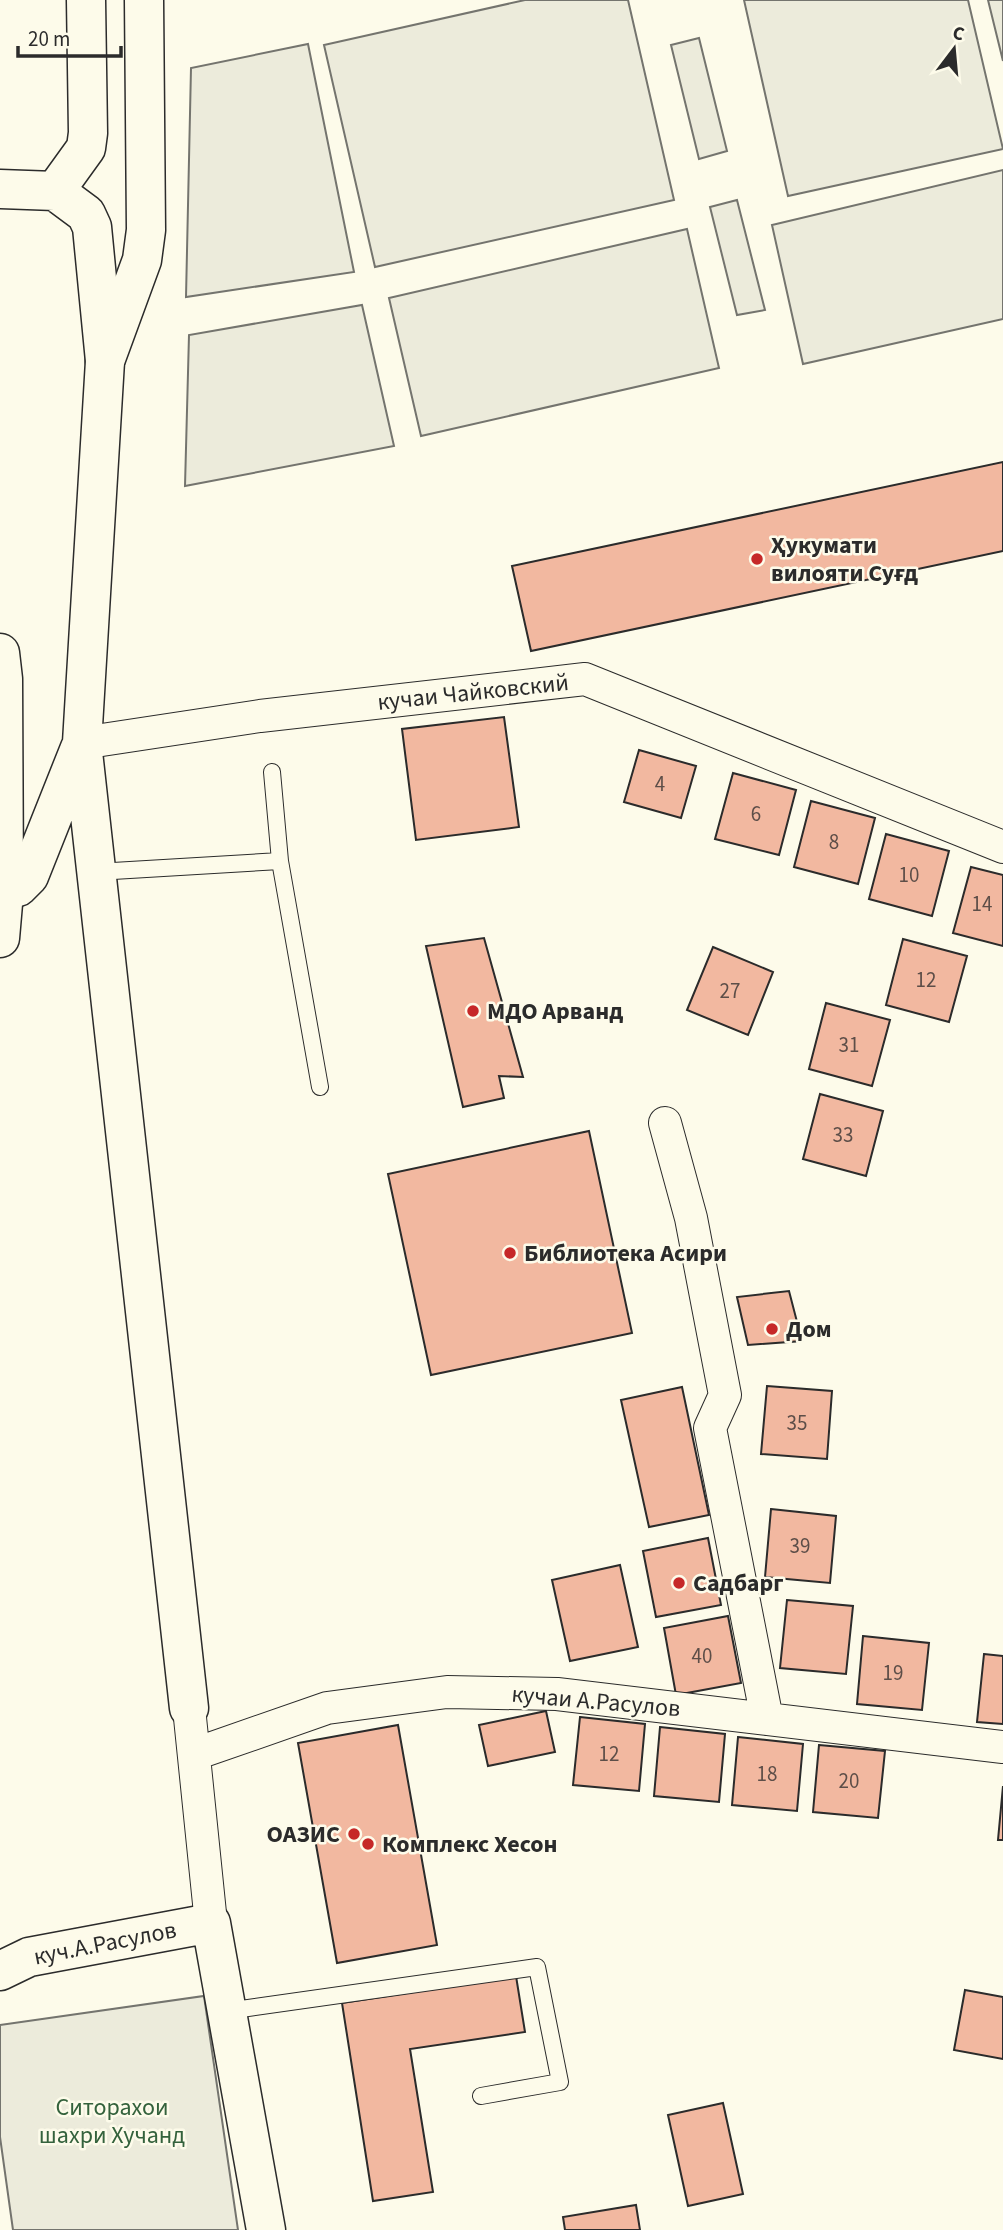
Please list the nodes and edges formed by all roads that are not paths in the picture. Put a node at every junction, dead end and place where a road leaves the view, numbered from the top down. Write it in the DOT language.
graph roads {
  1 [pos="86,0"];
  2 [pos="144,0"];
  3 [pos="0,189"];
  4 [pos="55,191"];
  5 [pos="105,361"];
  6 [pos="0,653"];
  7 [pos="82,743"];
  8 [pos="272,772"];
  9 [pos="1003,847"];
  10 [pos="280,861"];
  11 [pos="96,872"];
  12 [pos="2,891"];
  13 [pos="0,938"];
  14 [pos="320,1087"];
  15 [pos="665,1124"];
  16 [pos="189,1708"];
  17 [pos="767,1719"];
  18 [pos="1003,1747"];
  19 [pos="195,1754"];
  20 [pos="212,1923"];
  21 [pos="0,1971"];
  22 [pos="227,2011"];
  23 [pos="481,2096"];
  24 [pos="266,2230"];
  1 -- 4 [label="main road"];
  2 -- 5 [label="main road"];
  3 -- 4 [label="main road"];
  4 -- 5 [label="main road"];
  5 -- 7 [label="main road"];
  6 -- 12 [label="main road"];
  7 -- 9 [label="street, кучаи Чайковский"];
  7 -- 11 [label="main road"];
  7 -- 12 [label="main road"];
  8 -- 10 [label="lane"];
  10 -- 11 [label="lane"];
  10 -- 14 [label="lane"];
  11 -- 16 [label="main road"];
  12 -- 13 [label="main road"];
  15 -- 17 [label="street"];
  16 -- 19 [label="street"];
  17 -- 18 [label="street, кучаи А.Расулов"];
  17 -- 19 [label="street, кучаи А.Расулов"];
  19 -- 20 [label="street"];
  20 -- 21 [label="main road, куч.А.Расулов"];
  20 -- 22 [label="main road"];
  22 -- 23 [label="lane"];
  22 -- 24 [label="main road"];
}
